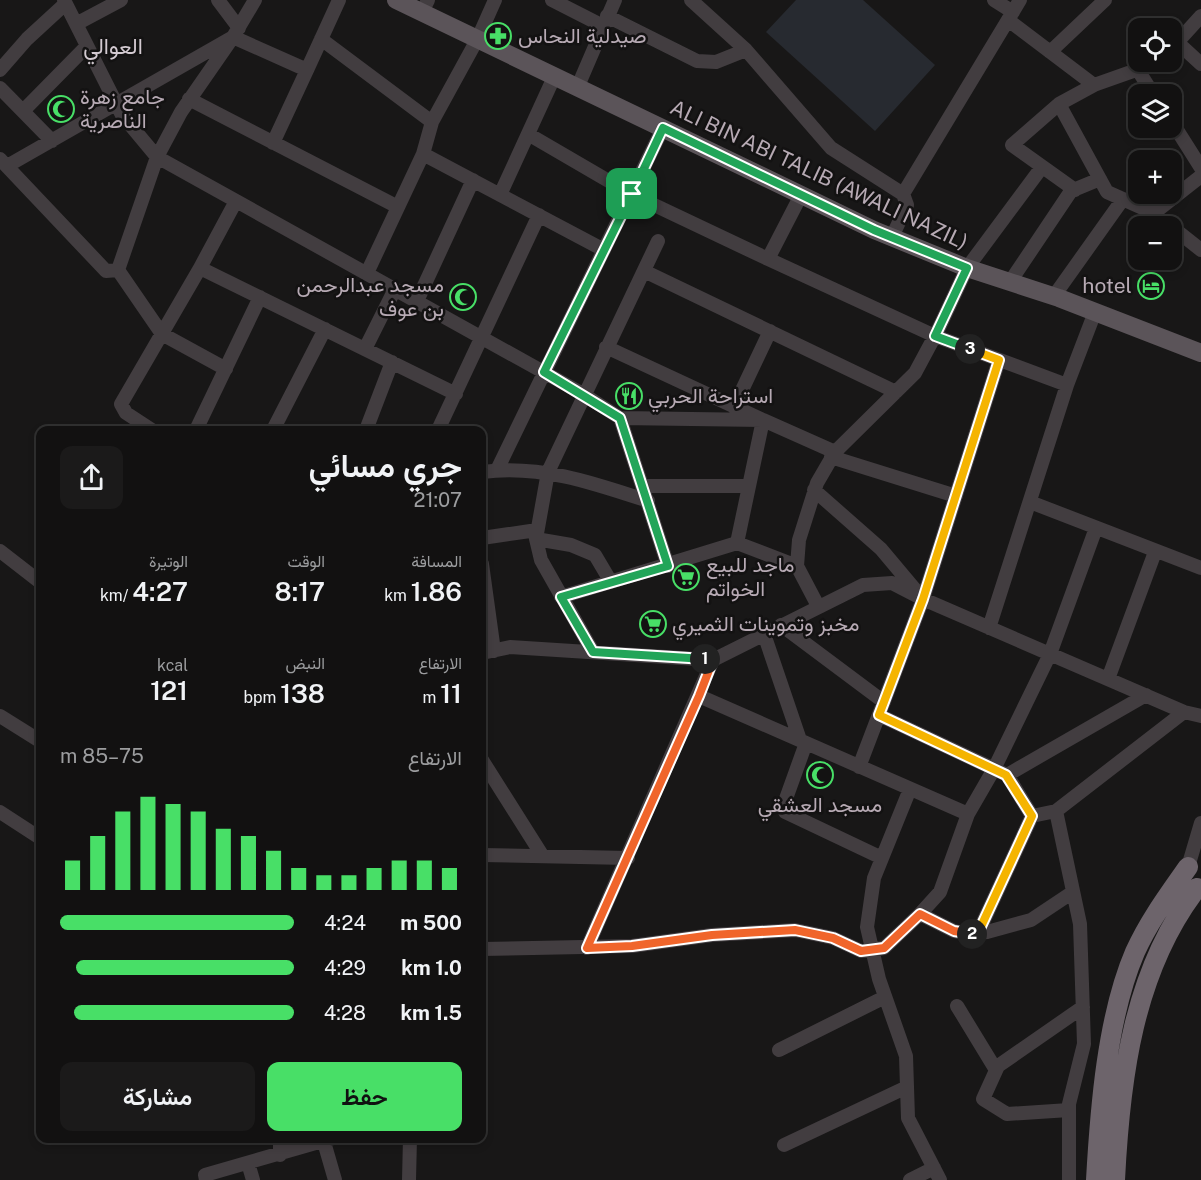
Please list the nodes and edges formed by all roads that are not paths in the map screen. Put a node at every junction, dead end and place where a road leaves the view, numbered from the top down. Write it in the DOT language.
graph roads {
  1 [pos="121,0"];
  2 [pos="218,0"];
  3 [pos="255,0"];
  4 [pos="339,0"];
  5 [pos="396,0"];
  6 [pos="495,0"];
  7 [pos="552,0"];
  8 [pos="615,0"];
  9 [pos="691,0"];
  10 [pos="994,0"];
  11 [pos="1105,0"];
  12 [pos="64,2"];
  13 [pos="425,6"];
  14 [pos="1014,10"];
  15 [pos="1201,16"];
  16 [pos="605,21"];
  17 [pos="76,24"];
  18 [pos="236,32"];
  19 [pos="1182,36"];
  20 [pos="478,38"];
  21 [pos="321,39"];
  22 [pos="87,46"];
  23 [pos="746,50"];
  24 [pos="1182,51"];
  25 [pos="1050,52"];
  26 [pos="1201,64"];
  27 [pos="0,70"];
  28 [pos="307,70"];
  29 [pos="1132,72"];
  30 [pos="555,75"];
  31 [pos="1094,85"];
  32 [pos="578,86"];
  33 [pos="0,88"];
  34 [pos="189,99"];
  35 [pos="117,104"];
  36 [pos="1059,104"];
  37 [pos="22,111"];
  38 [pos="432,122"];
  39 [pos="663,128"];
  40 [pos="528,134"];
  41 [pos="1182,138"];
  42 [pos="52,141"];
  43 [pos="273,143"];
  44 [pos="423,154"];
  45 [pos="157,157"];
  46 [pos="4,162"];
  47 [pos="1042,167"];
  48 [pos="1201,168"];
  49 [pos="1201,177"];
  50 [pos="1100,179"];
  51 [pos="473,180"];
  52 [pos="1075,190"];
  53 [pos="632,194"];
  54 [pos="903,194"];
  55 [pos="500,195"];
  56 [pos="801,195"];
  57 [pos="1123,200"];
  58 [pos="236,201"];
  59 [pos="398,207"];
  60 [pos="1154,213"];
  61 [pos="539,215"];
  62 [pos="1158,216"];
  63 [pos="1182,235"];
  64 [pos="892,237"];
  65 [pos="658,241"];
  66 [pos="603,250"];
  67 [pos="1201,250"];
  68 [pos="768,259"];
  69 [pos="200,268"];
  70 [pos="967,268"];
  71 [pos="118,270"];
  72 [pos="644,271"];
  73 [pos="367,273"];
  74 [pos="1010,282"];
  75 [pos="395,289"];
  76 [pos="1054,296"];
  77 [pos="260,297"];
  78 [pos="417,301"];
  79 [pos="1095,312"];
  80 [pos="324,329"];
  81 [pos="771,331"];
  82 [pos="162,334"];
  83 [pos="935,336"];
  84 [pos="483,338"];
  85 [pos="606,347"];
  86 [pos="365,349"];
  87 [pos="1201,353"];
  88 [pos="999,360"];
  89 [pos="392,362"];
  90 [pos="226,369"];
  91 [pos="544,372"];
  92 [pos="1067,385"];
  93 [pos="896,392"];
  94 [pos="456,394"];
  95 [pos="584,394"];
  96 [pos="734,407"];
  97 [pos="620,418"];
  98 [pos="763,420"];
  99 [pos="146,426"];
  100 [pos="198,426"];
  101 [pos="275,426"];
  102 [pos="368,426"];
  103 [pos="440,426"];
  104 [pos="833,455"];
  105 [pos="496,470"];
  106 [pos="486,471"];
  107 [pos="548,472"];
  108 [pos="644,486"];
  109 [pos="749,486"];
  110 [pos="814,490"];
  111 [pos="956,496"];
  112 [pos="648,501"];
  113 [pos="1030,502"];
  114 [pos="1096,528"];
  115 [pos="536,534"];
  116 [pos="486,538"];
  117 [pos="737,543"];
  118 [pos="0,551"];
  119 [pos="1155,552"];
  120 [pos="668,566"];
  121 [pos="797,566"];
  122 [pos="1201,567"];
  123 [pos="36,579"];
  124 [pos="611,582"];
  125 [pos="561,597"];
  126 [pos="923,599"];
  127 [pos="818,606"];
  128 [pos="486,623"];
  129 [pos="781,625"];
  130 [pos="989,628"];
  131 [pos="764,634"];
  132 [pos="488,652"];
  133 [pos="593,652"];
  134 [pos="1050,654"];
  135 [pos="713,660"];
  136 [pos="1108,679"];
  137 [pos="1146,695"];
  138 [pos="699,696"];
  139 [pos="881,708"];
  140 [pos="1184,712"];
  141 [pos="0,716"];
  142 [pos="1201,716"];
  143 [pos="36,738"];
  144 [pos="802,742"];
  145 [pos="486,766"];
  146 [pos="859,767"];
  147 [pos="1000,772"];
  148 [pos="910,789"];
  149 [pos="1056,811"];
  150 [pos="0,812"];
  151 [pos="968,814"];
  152 [pos="1032,816"];
  153 [pos="1201,823"];
  154 [pos="36,835"];
  155 [pos="486,855"];
  156 [pos="542,855"];
  157 [pos="628,858"];
  158 [pos="882,858"];
  159 [pos="1195,877"];
  160 [pos="1073,892"];
  161 [pos="920,914"];
  162 [pos="978,933"];
  163 [pos="587,948"];
  164 [pos="486,949"];
  165 [pos="872,950"];
  166 [pos="885,997"];
  167 [pos="957,1006"];
  168 [pos="1083,1007"];
  169 [pos="779,1050"];
  170 [pos="996,1070"];
  171 [pos="907,1087"];
  172 [pos="1069,1110"];
  173 [pos="280,1143"];
  174 [pos="318,1143"];
  175 [pos="329,1143"];
  176 [pos="410,1143"];
  177 [pos="784,1145"];
  178 [pos="280,1155"];
  179 [pos="248,1163"];
  180 [pos="937,1174"];
  181 [pos="206,1180"];
  182 [pos="253,1180"];
  183 [pos="335,1180"];
  184 [pos="409,1180"];
  185 [pos="910,1180"];
  186 [pos="1069,1180"];
  187 [pos="1096,1180"];
  188 [pos="1115,1180"];
  1 -- 17 [label="street"];
  2 -- 18 [label="street"];
  3 -- 18 [label="street"];
  4 -- 21 [label="street"];
  5 -- 13 [label="main road, ALI BIN ABI TALIB (AWALI NAZIL)"];
  6 -- 20 [label="street"];
  7 -- 16 [label="street"];
  8 -- 16 [label="street"];
  9 -- 23 [label="street"];
  10 -- 14 [label="street"];
  11 -- 25 [label="street"];
  12 -- 17 [label="street"];
  12 -- 27 [label="street"];
  13 -- 20 [label="main road, ALI BIN ABI TALIB (AWALI NAZIL)"];
  14 -- 25 [label="street"];
  14 -- 54 [label="street"];
  15 -- 19 [label="street"];
  16 -- 23 [label="street"];
  16 -- 32 [label="street"];
  17 -- 22 [label="street"];
  18 -- 28 [label="street"];
  18 -- 34 [label="street"];
  18 -- 35 [label="street"];
  20 -- 30 [label="main road, ALI BIN ABI TALIB (AWALI NAZIL)"];
  20 -- 38 [label="street"];
  21 -- 28 [label="street"];
  21 -- 38 [label="street"];
  22 -- 35 [label="street"];
  22 -- 37 [label="street"];
  23 -- 54 [label="street"];
  24 -- 26 [label="street"];
  25 -- 31 [label="street"];
  28 -- 43 [label="street"];
  29 -- 31 [label="street"];
  30 -- 32 [label="main road, ALI BIN ABI TALIB (AWALI NAZIL)"];
  30 -- 40 [label="street"];
  31 -- 36 [label="street"];
  32 -- 39 [label="main road, ALI BIN ABI TALIB (AWALI NAZIL)"];
  33 -- 37 [label="street"];
  34 -- 43 [label="street"];
  34 -- 45 [label="street"];
  35 -- 42 [label="street"];
  35 -- 45 [label="street"];
  36 -- 47 [label="street"];
  36 -- 50 [label="street"];
  37 -- 42 [label="street"];
  38 -- 44 [label="street"];
  39 -- 53 [label="street"];
  39 -- 56 [label="main road, ALI BIN ABI TALIB (AWALI NAZIL)"];
  40 -- 53 [label="street"];
  40 -- 55 [label="street"];
  41 -- 48 [label="street"];
  42 -- 46 [label="street"];
  43 -- 59 [label="street"];
  44 -- 51 [label="street"];
  44 -- 59 [label="street"];
  45 -- 58 [label="street"];
  45 -- 71 [label="street"];
  46 -- 71 [label="street"];
  47 -- 52 [label="street"];
  47 -- 70 [label="street"];
  49 -- 60 [label="street"];
  50 -- 52 [label="street"];
  50 -- 57 [label="street"];
  51 -- 55 [label="street"];
  51 -- 78 [label="street"];
  52 -- 74 [label="street"];
  53 -- 66 [label="street"];
  53 -- 68 [label="street"];
  54 -- 64 [label="street"];
  55 -- 61 [label="street"];
  56 -- 64 [label="main road, ALI BIN ABI TALIB (AWALI NAZIL)"];
  56 -- 68 [label="street"];
  57 -- 60 [label="street"];
  57 -- 76 [label="street"];
  58 -- 69 [label="street"];
  58 -- 73 [label="street"];
  59 -- 73 [label="street"];
  60 -- 62 [label="street"];
  61 -- 66 [label="street"];
  61 -- 84 [label="street"];
  63 -- 67 [label="street"];
  64 -- 70 [label="main road, ALI BIN ABI TALIB (AWALI NAZIL)"];
  65 -- 72 [label="street"];
  66 -- 91 [label="street"];
  68 -- 83 [label="street"];
  69 -- 77 [label="street"];
  69 -- 82 [label="street"];
  70 -- 74 [label="main road, ALI BIN ABI TALIB (AWALI NAZIL)"];
  70 -- 83 [label="street"];
  71 -- 82 [label="street"];
  72 -- 81 [label="street"];
  72 -- 85 [label="street"];
  73 -- 75 [label="street"];
  74 -- 76 [label="main road, ALI BIN ABI TALIB (AWALI NAZIL)"];
  75 -- 78 [label="street"];
  75 -- 86 [label="street"];
  76 -- 79 [label="main road, ALI BIN ABI TALIB (AWALI NAZIL)"];
  77 -- 80 [label="street"];
  77 -- 90 [label="street"];
  78 -- 84 [label="street"];
  79 -- 87 [label="main road, ALI BIN ABI TALIB (AWALI NAZIL)"];
  79 -- 92 [label="street"];
  80 -- 86 [label="street"];
  80 -- 101 [label="street"];
  81 -- 93 [label="street"];
  81 -- 96 [label="street"];
  82 -- 90 [label="street"];
  82 -- 99 [label="street"];
  83 -- 88 [label="street"];
  83 -- 93 [label="street"];
  84 -- 91 [label="street"];
  84 -- 94 [label="street"];
  85 -- 95 [label="street"];
  85 -- 96 [label="street"];
  86 -- 89 [label="street"];
  88 -- 92 [label="street"];
  88 -- 111 [label="street"];
  89 -- 94 [label="street"];
  89 -- 102 [label="street"];
  90 -- 100 [label="street"];
  91 -- 95 [label="street"];
  91 -- 105 [label="street"];
  92 -- 113 [label="street"];
  93 -- 104 [label="street"];
  94 -- 103 [label="street"];
  95 -- 97 [label="street"];
  95 -- 107 [label="street"];
  96 -- 98 [label="street"];
  97 -- 98 [label="street"];
  97 -- 108 [label="street"];
  98 -- 104 [label="street"];
  98 -- 109 [label="street"];
  104 -- 110 [label="street"];
  104 -- 111 [label="street"];
  105 -- 106 [label="street"];
  105 -- 107 [label="street"];
  107 -- 112 [label="street"];
  107 -- 115 [label="street"];
  108 -- 109 [label="street"];
  108 -- 112 [label="street"];
  109 -- 117 [label="street"];
  110 -- 121 [label="street"];
  110 -- 126 [label="street"];
  111 -- 126 [label="street"];
  112 -- 120 [label="street"];
  113 -- 114 [label="street"];
  113 -- 130 [label="street"];
  114 -- 119 [label="street"];
  114 -- 134 [label="street"];
  115 -- 116 [label="street"];
  115 -- 124 [label="street"];
  115 -- 125 [label="street"];
  117 -- 120 [label="street"];
  117 -- 121 [label="street"];
  118 -- 123 [label="street"];
  119 -- 122 [label="street"];
  119 -- 136 [label="street"];
  120 -- 124 [label="street"];
  121 -- 127 [label="street"];
  124 -- 125 [label="street"];
  125 -- 133 [label="street"];
  126 -- 127 [label="street"];
  126 -- 130 [label="street"];
  126 -- 139 [label="street"];
  127 -- 129 [label="street"];
  128 -- 132 [label="street"];
  129 -- 131 [label="street"];
  129 -- 139 [label="street"];
  130 -- 134 [label="street"];
  131 -- 135 [label="street"];
  131 -- 144 [label="street"];
  132 -- 133 [label="street"];
  133 -- 135 [label="street"];
  134 -- 136 [label="street"];
  134 -- 147 [label="street"];
  135 -- 138 [label="street"];
  136 -- 137 [label="street"];
  137 -- 140 [label="street"];
  137 -- 147 [label="street"];
  138 -- 144 [label="street"];
  138 -- 157 [label="street"];
  139 -- 146 [label="street"];
  139 -- 147 [label="street"];
  140 -- 142 [label="street"];
  140 -- 149 [label="street"];
  141 -- 143 [label="street"];
  144 -- 146 [label="street"];
  144 -- 158 [label="street"];
  145 -- 156 [label="street"];
  146 -- 148 [label="street"];
  147 -- 151 [label="street"];
  147 -- 152 [label="street"];
  148 -- 151 [label="street"];
  148 -- 158 [label="street"];
  149 -- 152 [label="street"];
  149 -- 160 [label="street"];
  150 -- 154 [label="street"];
  151 -- 161 [label="street"];
  152 -- 162 [label="street"];
  153 -- 159 [label="street"];
  155 -- 156 [label="street"];
  156 -- 157 [label="street"];
  157 -- 163 [label="street"];
  158 -- 165 [label="street"];
  159 -- 187 [label="highway"];
  159 -- 188 [label="highway"];
  160 -- 162 [label="street"];
  160 -- 168 [label="street"];
  161 -- 162 [label="street"];
  161 -- 165 [label="street"];
  163 -- 164 [label="street"];
  163 -- 165 [label="street"];
  165 -- 166 [label="street"];
  166 -- 169 [label="street"];
  166 -- 171 [label="street"];
  167 -- 170 [label="street"];
  168 -- 170 [label="street"];
  168 -- 172 [label="street"];
  170 -- 172 [label="street"];
  171 -- 177 [label="street"];
  171 -- 180 [label="street"];
  172 -- 186 [label="street"];
  173 -- 178 [label="street"];
  174 -- 178 [label="street"];
  175 -- 183 [label="street"];
  176 -- 184 [label="street"];
  178 -- 179 [label="street"];
  179 -- 181 [label="street"];
  179 -- 182 [label="street"];
  180 -- 185 [label="street"];
}
